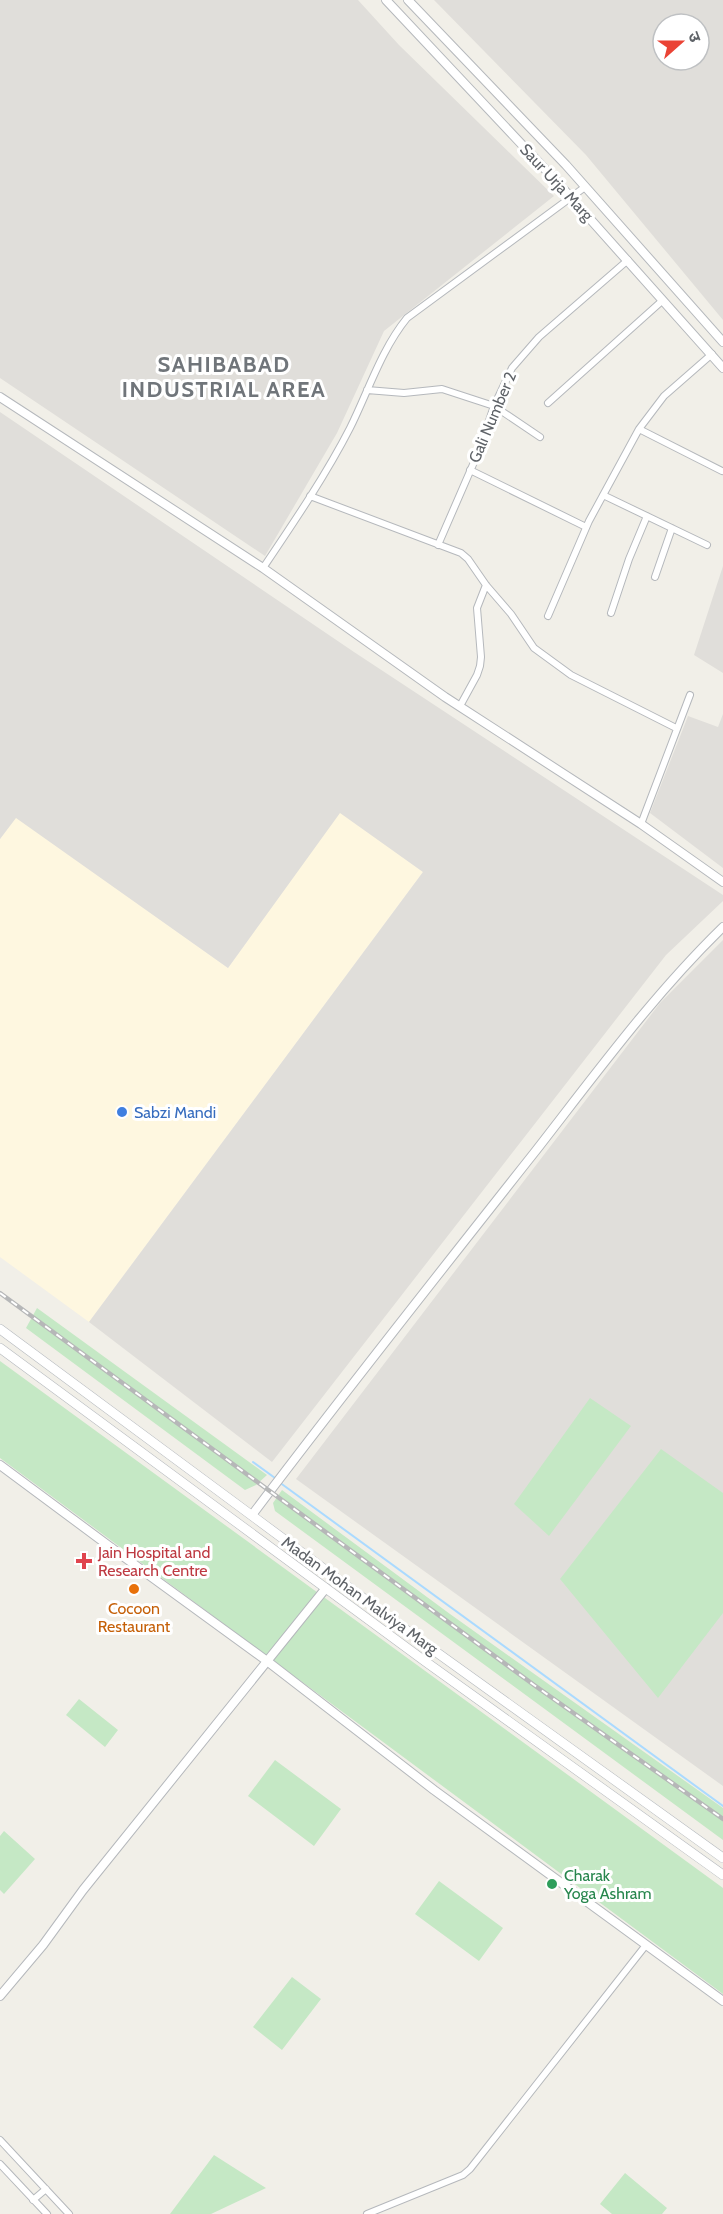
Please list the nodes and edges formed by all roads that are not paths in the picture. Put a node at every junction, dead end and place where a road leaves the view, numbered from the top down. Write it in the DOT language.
graph roads {
  1 [pos="386,0"];
  2 [pos="408,0"];
  3 [pos="585,187"];
  4 [pos="570,197"];
  5 [pos="628,260"];
  6 [pos="663,300"];
  7 [pos="723,342"];
  8 [pos="712,354"];
  9 [pos="723,368"];
  10 [pos="367,390"];
  11 [pos="0,397"];
  12 [pos="548,403"];
  13 [pos="494,406"];
  14 [pos="639,429"];
  15 [pos="540,437"];
  16 [pos="470,470"];
  17 [pos="722,471"];
  18 [pos="603,495"];
  19 [pos="310,496"];
  20 [pos="647,516"];
  21 [pos="586,527"];
  22 [pos="672,528"];
  23 [pos="438,545"];
  24 [pos="706,545"];
  25 [pos="263,568"];
  26 [pos="655,577"];
  27 [pos="486,585"];
  28 [pos="611,613"];
  29 [pos="548,616"];
  30 [pos="690,695"];
  31 [pos="460,706"];
  32 [pos="676,728"];
  33 [pos="641,824"];
  34 [pos="723,882"];
  35 [pos="723,927"];
  36 [pos="0,1329"];
  37 [pos="0,1348"];
  38 [pos="0,1465"];
  39 [pos="252,1515"];
  40 [pos="326,1588"];
  41 [pos="267,1661"];
  42 [pos="723,1858"];
  43 [pos="723,1875"];
  44 [pos="646,1946"];
  45 [pos="0,1996"];
  46 [pos="723,2001"];
  47 [pos="0,2140"];
  48 [pos="0,2164"];
  49 [pos="46,2189"];
  50 [pos="33,2200"];
  51 [pos="47,2214"];
  52 [pos="69,2214"];
  53 [pos="367,2214"];
  1 -- 4 [label="street, Saur Urja Marg"];
  2 -- 3 [label="street, Saur Urja Marg"];
  3 -- 4 [label="street"];
  3 -- 7 [label="street, Saur Urja Marg"];
  4 -- 5 [label="street, Saur Urja Marg"];
  4 -- 10 [label="street"];
  5 -- 6 [label="street, Saur Urja Marg"];
  5 -- 13 [label="street, Gali Number 2"];
  6 -- 8 [label="street, Saur Urja Marg"];
  6 -- 12 [label="street"];
  8 -- 9 [label="street, Saur Urja Marg"];
  8 -- 14 [label="street"];
  10 -- 13 [label="street"];
  10 -- 19 [label="street"];
  11 -- 25 [label="street"];
  13 -- 15 [label="street"];
  13 -- 16 [label="street, Gali Number 2"];
  14 -- 17 [label="street"];
  14 -- 18 [label="street"];
  16 -- 21 [label="street"];
  16 -- 23 [label="street, Gali Number 2"];
  18 -- 20 [label="street"];
  18 -- 21 [label="street"];
  19 -- 23 [label="street"];
  19 -- 25 [label="street"];
  20 -- 22 [label="street"];
  20 -- 28 [label="street"];
  21 -- 29 [label="street"];
  22 -- 24 [label="street"];
  22 -- 26 [label="street"];
  23 -- 27 [label="street"];
  25 -- 31 [label="street"];
  27 -- 31 [label="street"];
  27 -- 32 [label="street"];
  30 -- 32 [label="street"];
  31 -- 33 [label="street"];
  32 -- 33 [label="street"];
  33 -- 34 [label="street"];
  35 -- 39 [label="street"];
  36 -- 39 [label="main road, Madan Mohan Malviya Marg"];
  37 -- 40 [label="main road, Madan Mohan Malviya Marg"];
  38 -- 41 [label="street"];
  39 -- 42 [label="main road, Madan Mohan Malviya Marg"];
  40 -- 41 [label="street"];
  40 -- 43 [label="main road, Madan Mohan Malviya Marg"];
  41 -- 44 [label="street"];
  41 -- 45 [label="street"];
  44 -- 46 [label="street"];
  44 -- 53 [label="street"];
  47 -- 49 [label="street"];
  48 -- 50 [label="street"];
  49 -- 50 [label="street"];
  49 -- 52 [label="street"];
  50 -- 51 [label="street"];
}
